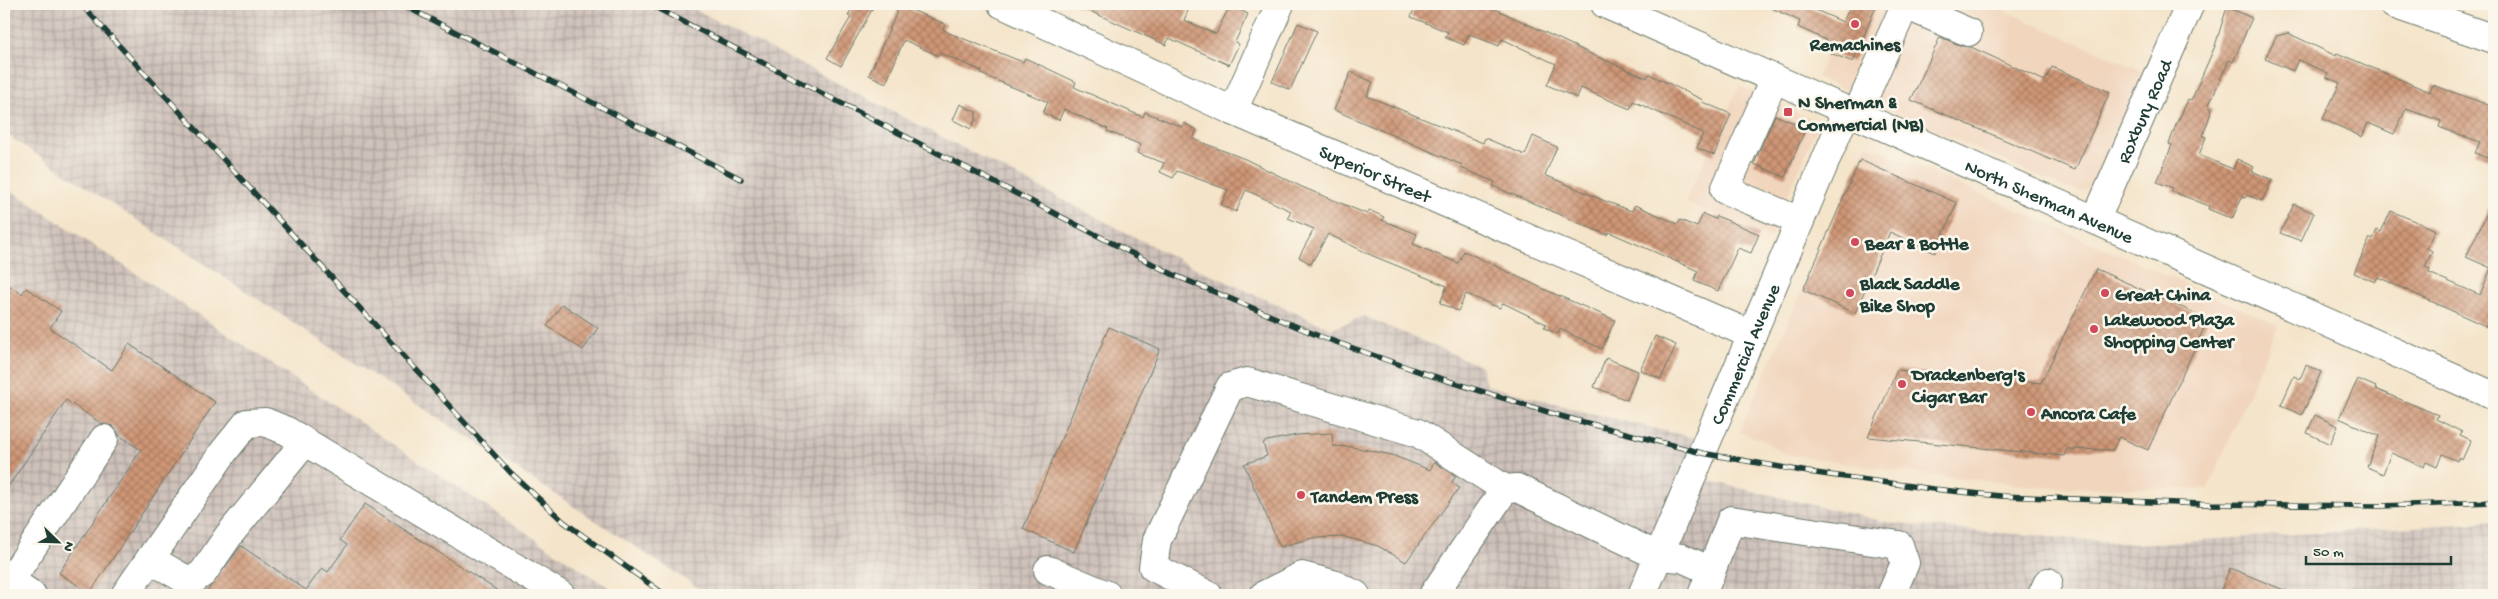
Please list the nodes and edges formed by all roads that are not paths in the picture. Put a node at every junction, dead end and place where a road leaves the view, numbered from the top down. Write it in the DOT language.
graph roads {
  1 [pos="1002,4"];
  2 [pos="1280,4"];
  3 [pos="1605,4"];
  4 [pos="2190,4"];
  5 [pos="2393,4"];
  6 [pos="1968,32"];
  7 [pos="2494,39"];
  8 [pos="1774,80"];
  9 [pos="1234,111"];
  10 [pos="1851,114"];
  11 [pos="2096,219"];
  12 [pos="1800,221"];
  13 [pos="1752,335"];
  14 [pos="2494,396"];
  15 [pos="104,439"];
  16 [pos="305,442"];
  17 [pos="1505,489"];
  18 [pos="1658,556"];
  19 [pos="150,559"];
  20 [pos="1048,570"];
  21 [pos="1706,583"];
  22 [pos="15,584"];
  23 [pos="125,595"];
  24 [pos="561,595"];
  25 [pos="1108,595"];
  26 [pos="1208,595"];
  27 [pos="1264,595"];
  28 [pos="1356,595"];
  29 [pos="1433,595"];
  30 [pos="1642,595"];
  31 [pos="1891,595"];
  1 -- 9 [label="street, Superior Street"];
  2 -- 9 [label="street"];
  3 -- 8 [label="street, North Sherman Avenue"];
  4 -- 11 [label="street, Roxbury Road"];
  5 -- 7 [label="street"];
  6 -- 10 [label="street, Commercial Avenue"];
  8 -- 10 [label="street, North Sherman Avenue"];
  8 -- 12 [label="street"];
  9 -- 13 [label="street, Superior Street"];
  10 -- 11 [label="street, North Sherman Avenue"];
  10 -- 12 [label="street, Commercial Avenue"];
  11 -- 14 [label="street, North Sherman Avenue"];
  12 -- 13 [label="street, Commercial Avenue"];
  13 -- 18 [label="street, Commercial Avenue"];
  15 -- 22 [label="street"];
  16 -- 19 [label="street"];
  16 -- 19 [label="street"];
  16 -- 24 [label="street"];
  17 -- 18 [label="street"];
  17 -- 26 [label="street"];
  17 -- 29 [label="street"];
  18 -- 21 [label="street"];
  18 -- 30 [label="street, Commercial Avenue"];
  19 -- 23 [label="street"];
  20 -- 25 [label="street"];
  21 -- 31 [label="street"];
  27 -- 28 [label="street"];
}
